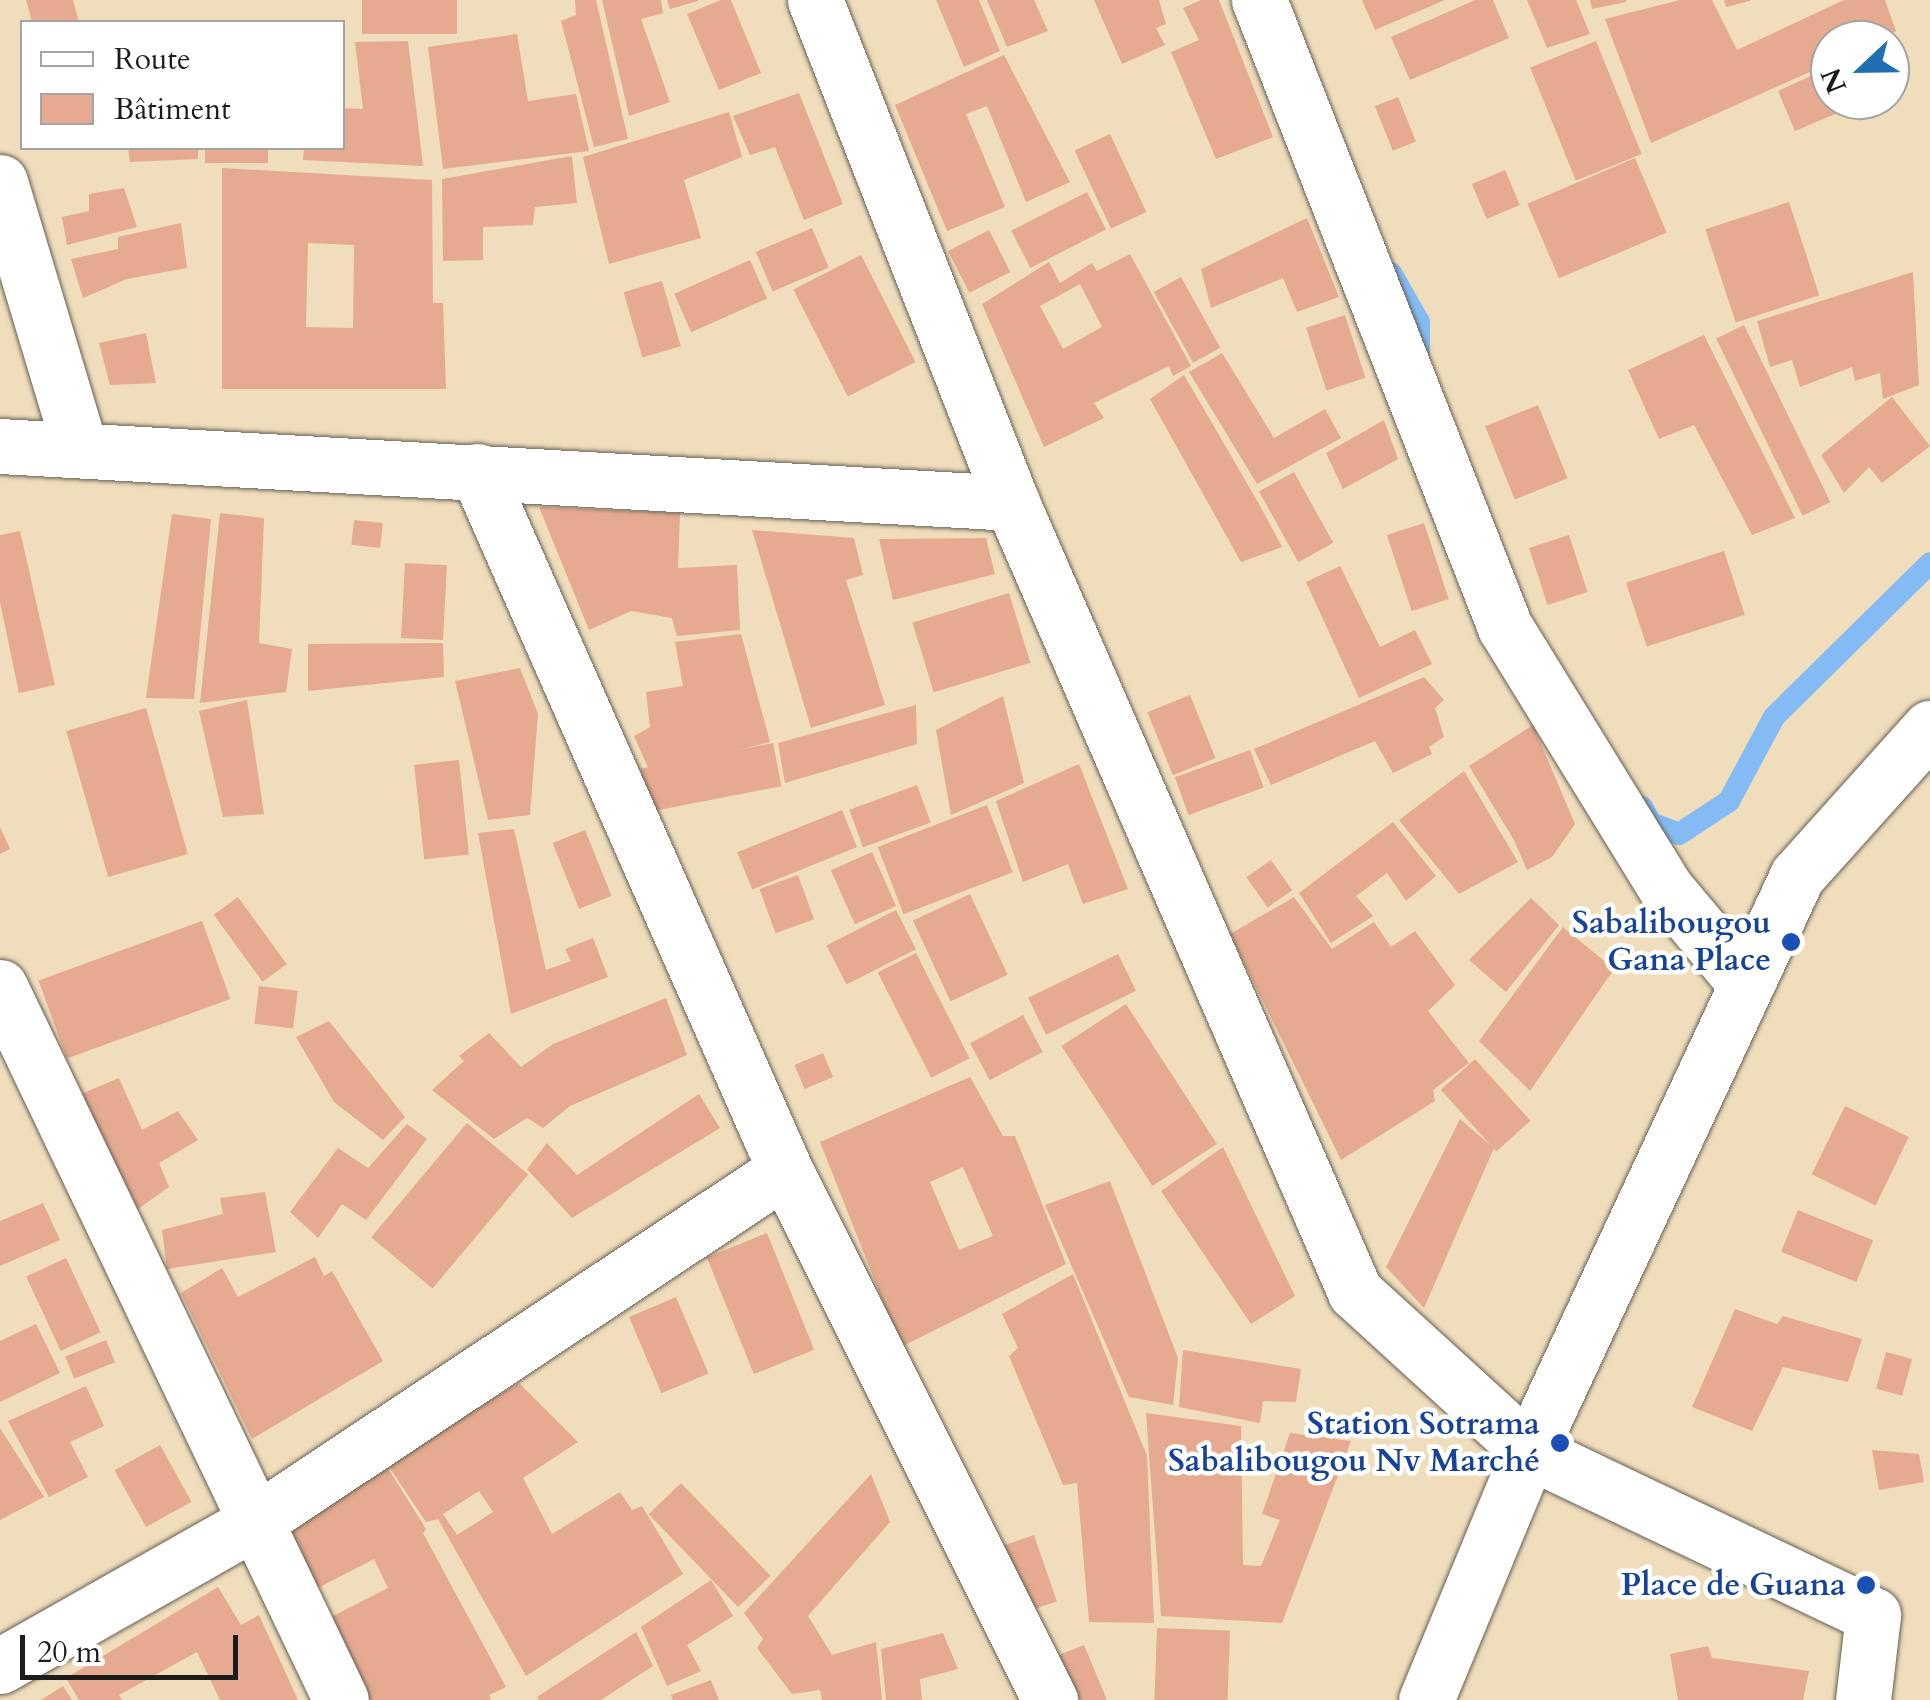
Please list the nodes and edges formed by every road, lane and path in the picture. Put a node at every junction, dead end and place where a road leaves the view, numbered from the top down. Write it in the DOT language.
graph roads {
  1 [pos="816,0"];
  2 [pos="1259,0"];
  3 [pos="0,182"];
  4 [pos="0,446"];
  5 [pos="80,448"];
  6 [pos="477,471"];
  7 [pos="1012,503"];
  8 [pos="1930,728"];
  9 [pos="1744,983"];
  10 [pos="0,986"];
  11 [pos="785,1170"];
  12 [pos="1529,1451"];
  13 [pos="252,1522"];
  14 [pos="0,1666"];
  15 [pos="341,1700"];
  16 [pos="1050,1700"];
  17 [pos="1426,1700"];
  18 [pos="1863,1700"];
  1 -- 7 [label="street"];
  2 -- 9 [label="street"];
  3 -- 5 [label="street"];
  4 -- 5 [label="street"];
  5 -- 6 [label="street"];
  6 -- 7 [label="street"];
  6 -- 11 [label="street"];
  7 -- 12 [label="street"];
  8 -- 9 [label="street"];
  9 -- 12 [label="street"];
  10 -- 13 [label="street"];
  11 -- 13 [label="street"];
  11 -- 16 [label="street"];
  12 -- 17 [label="street"];
  12 -- 18 [label="street"];
  13 -- 14 [label="street"];
  13 -- 15 [label="street"];
}
